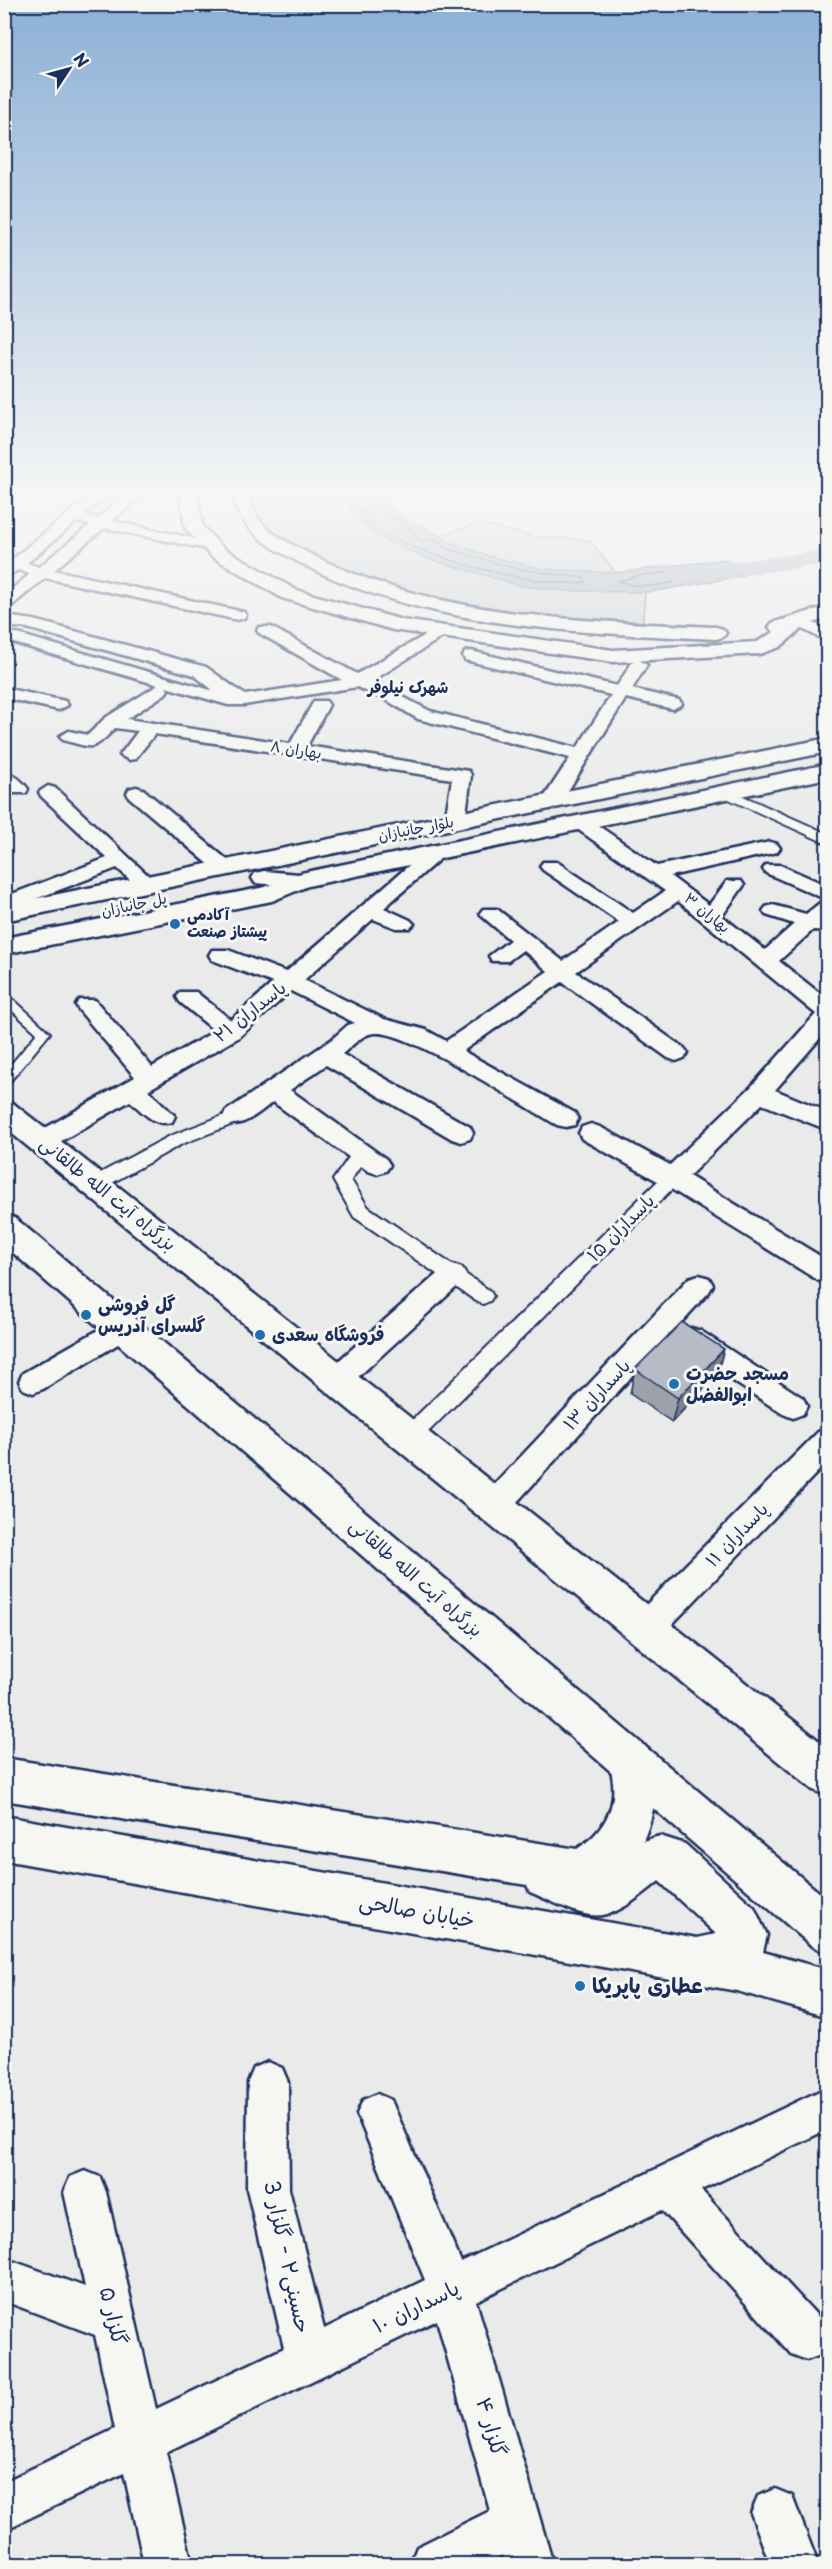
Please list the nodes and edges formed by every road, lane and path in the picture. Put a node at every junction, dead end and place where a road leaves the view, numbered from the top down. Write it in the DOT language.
graph roads {
  1 [pos="219,611"];
  2 [pos="349,611"];
  3 [pos="479,611"];
  4 [pos="828,612"];
  5 [pos="238,615"];
  6 [pos="4,621"];
  7 [pos="799,621"];
  8 [pos="265,630"];
  9 [pos="438,633"];
  10 [pos="4,635"];
  11 [pos="828,637"];
  12 [pos="194,649"];
  13 [pos="471,656"];
  14 [pos="172,664"];
  15 [pos="639,665"];
  16 [pos="355,680"];
  17 [pos="159,690"];
  18 [pos="622,692"];
  19 [pos="4,693"];
  20 [pos="222,695"];
  21 [pos="673,704"];
  22 [pos="59,705"];
  23 [pos="320,705"];
  24 [pos="241,712"];
  25 [pos="111,722"];
  26 [pos="150,728"];
  27 [pos="69,736"];
  28 [pos="223,739"];
  29 [pos="828,746"];
  30 [pos="296,750"];
  31 [pos="129,755"];
  32 [pos="582,755"];
  33 [pos="828,771"];
  34 [pos="48,792"];
  35 [pos="725,792"];
  36 [pos="136,793"];
  37 [pos="551,802"];
  38 [pos="455,821"];
  39 [pos="580,822"];
  40 [pos="828,840"];
  41 [pos="436,852"];
  42 [pos="120,860"];
  43 [pos="550,866"];
  44 [pos="225,868"];
  45 [pos="654,873"];
  46 [pos="264,878"];
  47 [pos="301,880"];
  48 [pos="146,884"];
  49 [pos="734,885"];
  50 [pos="679,891"];
  51 [pos="827,903"];
  52 [pos="370,910"];
  53 [pos="773,911"];
  54 [pos="7,912"];
  55 [pos="490,914"];
  56 [pos="711,917"];
  57 [pos="633,922"];
  58 [pos="403,924"];
  59 [pos="818,925"];
  60 [pos="524,940"];
  61 [pos="4,946"];
  62 [pos="220,955"];
  63 [pos="500,956"];
  64 [pos="765,962"];
  65 [pos="562,972"];
  66 [pos="289,981"];
  67 [pos="188,997"];
  68 [pos="4,1005"];
  69 [pos="87,1005"];
  70 [pos="828,1013"];
  71 [pos="377,1024"];
  72 [pos="231,1032"];
  73 [pos="447,1051"];
  74 [pos="676,1053"];
  75 [pos="325,1055"];
  76 [pos="4,1081"];
  77 [pos="141,1084"];
  78 [pos="273,1090"];
  79 [pos="759,1093"];
  80 [pos="4,1111"];
  81 [pos="164,1116"];
  82 [pos="235,1117"];
  83 [pos="566,1119"];
  84 [pos="828,1122"];
  85 [pos="462,1133"];
  86 [pos="591,1133"];
  87 [pos="42,1141"];
  88 [pos="368,1160"];
  89 [pos="672,1178"];
  90 [pos="95,1184"];
  91 [pos="4,1226"];
  92 [pos="828,1274"];
  93 [pos="453,1275"];
  94 [pos="699,1285"];
  95 [pos="483,1296"];
  96 [pos="665,1322"];
  97 [pos="123,1327"];
  98 [pos="337,1379"];
  99 [pos="33,1381"];
  100 [pos="793,1406"];
  101 [pos="409,1437"];
  102 [pos="828,1441"];
  103 [pos="494,1506"];
  104 [pos="646,1629"];
  105 [pos="630,1761"];
  106 [pos="828,1775"];
  107 [pos="4,1779"];
  108 [pos="4,1838"];
  109 [pos="504,1859"];
  110 [pos="828,1930"];
  111 [pos="690,1960"];
  112 [pos="828,1994"];
  113 [pos="268,2082"];
  114 [pos="828,2107"];
  115 [pos="377,2114"];
  116 [pos="668,2185"];
  117 [pos="85,2192"];
  118 [pos="4,2279"];
  119 [pos="451,2290"];
  120 [pos="114,2320"];
  121 [pos="807,2338"];
  122 [pos="309,2359"];
  123 [pos="142,2440"];
  124 [pos="4,2507"];
  125 [pos="775,2513"];
  126 [pos="524,2543"];
  127 [pos="168,2565"];
  128 [pos="434,2565"];
  129 [pos="794,2565"];
  1 -- 5 [label="street"];
  2 -- 9 [label="main road"];
  3 -- 7 [label="main road"];
  4 -- 7 [label="main road"];
  6 -- 14 [label="street"];
  7 -- 9 [label="main road"];
  7 -- 11 [label="street"];
  8 -- 16 [label="street"];
  9 -- 16 [label="street"];
  10 -- 20 [label="street"];
  12 -- 14 [label="street"];
  13 -- 18 [label="street"];
  14 -- 20 [label="street"];
  15 -- 18 [label="street"];
  16 -- 24 [label="street"];
  16 -- 32 [label="street"];
  17 -- 25 [label="street"];
  18 -- 21 [label="street"];
  18 -- 32 [label="street"];
  19 -- 22 [label="street"];
  20 -- 24 [label="street"];
  23 -- 30 [label="street"];
  24 -- 28 [label="street"];
  25 -- 26 [label="street, بهاران ۸"];
  25 -- 27 [label="street"];
  26 -- 28 [label="street, بهاران ۸"];
  26 -- 31 [label="street"];
  28 -- 30 [label="street, بهاران ۸"];
  29 -- 37 [label="main road, بلوار جانبازان"];
  30 -- 38 [label="street, بهاران ۸"];
  32 -- 37 [label="street"];
  33 -- 35 [label="main road, بلوار جانبازان"];
  34 -- 42 [label="street"];
  35 -- 39 [label="main road, بلوار جانبازان"];
  35 -- 40 [label="street"];
  36 -- 44 [label="street"];
  37 -- 38 [label="main road, بلوار جانبازان"];
  38 -- 44 [label="main road, بلوار جانبازان"];
  39 -- 41 [label="main road, بلوار جانبازان"];
  39 -- 45 [label="street, بهاران ۳"];
  41 -- 47 [label="main road, بلوار جانبازان"];
  41 -- 52 [label="street, پاسداران ۲۱"];
  42 -- 48 [label="street"];
  42 -- 54 [label="street"];
  43 -- 57 [label="street"];
  44 -- 48 [label="main road, بلوار جانبازان"];
  45 -- 50 [label="street, بهاران ۳"];
  45 -- 51 [label="street"];
  46 -- 47 [label="main road, بلوار جانبازان"];
  46 -- 54 [label="main road, پل جانبازان"];
  47 -- 61 [label="main road, بلوار جانبازان"];
  48 -- 54 [label="main road, بلوار جانبازان"];
  49 -- 56 [label="street"];
  50 -- 56 [label="street, بهاران ۳"];
  50 -- 57 [label="street"];
  51 -- 59 [label="street"];
  52 -- 58 [label="street"];
  52 -- 66 [label="street, پاسداران ۲۱"];
  53 -- 59 [label="street"];
  55 -- 60 [label="street"];
  56 -- 64 [label="street, بهاران ۳"];
  57 -- 65 [label="street"];
  59 -- 64 [label="street"];
  60 -- 63 [label="street"];
  60 -- 65 [label="street"];
  62 -- 66 [label="street"];
  64 -- 70 [label="street, بهاران ۳"];
  65 -- 73 [label="street"];
  65 -- 74 [label="street"];
  66 -- 71 [label="street"];
  66 -- 72 [label="street, پاسداران ۲۱"];
  67 -- 72 [label="street"];
  68 -- 76 [label="lane"];
  69 -- 77 [label="street"];
  70 -- 79 [label="street, پاسداران ۱۵"];
  71 -- 73 [label="street"];
  71 -- 75 [label="street"];
  72 -- 77 [label="street, پاسداران ۲۱"];
  73 -- 83 [label="street"];
  75 -- 78 [label="street"];
  75 -- 85 [label="street"];
  77 -- 81 [label="street"];
  77 -- 87 [label="street, پاسداران ۲۱"];
  78 -- 82 [label="street"];
  78 -- 88 [label="street"];
  79 -- 84 [label="street"];
  79 -- 89 [label="street, پاسداران ۱۵"];
  80 -- 87 [label="main road, بزرگراه آیت الله طالقانی"];
  82 -- 90 [label="street"];
  86 -- 89 [label="street"];
  87 -- 90 [label="main road, بزرگراه آیت الله طالقانی"];
  88 -- 93 [label="street"];
  89 -- 92 [label="street"];
  89 -- 101 [label="street, پاسداران ۱۵"];
  90 -- 98 [label="main road, بزرگراه آیت الله طالقانی"];
  91 -- 97 [label="main road, بزرگراه آیت الله طالقانی"];
  93 -- 95 [label="street"];
  93 -- 98 [label="street"];
  94 -- 96 [label="street, پاسداران ۱۳"];
  96 -- 100 [label="street"];
  96 -- 103 [label="street, پاسداران ۱۳"];
  97 -- 99 [label="street"];
  97 -- 105 [label="main road, بزرگراه آیت الله طالقانی"];
  98 -- 101 [label="main road, بزرگراه آیت الله طالقانی"];
  101 -- 103 [label="main road, بزرگراه آیت الله طالقانی"];
  102 -- 104 [label="street, پاسداران ١١"];
  103 -- 104 [label="main road, بزرگراه آیت الله طالقانی"];
  104 -- 106 [label="main road, بزرگراه آیت الله طالقانی"];
  105 -- 109 [label="main road"];
  105 -- 110 [label="main road, بزرگراه آیت الله طالقانی"];
  107 -- 109 [label="main road"];
  108 -- 111 [label="main road, خیابان صالحی"];
  109 -- 111 [label="main road"];
  111 -- 112 [label="main road, خیابان صالحی"];
  113 -- 122 [label="street, حسینی۲ - گلزار 3"];
  114 -- 116 [label="street, پاسداران ١٠"];
  115 -- 119 [label="street, گلزار ۴"];
  116 -- 119 [label="street, پاسداران ١٠"];
  116 -- 121 [label="street"];
  117 -- 120 [label="street, گلزار ۵"];
  118 -- 120 [label="street"];
  119 -- 122 [label="street, پاسداران ١٠"];
  119 -- 126 [label="street, گلزار ۴"];
  120 -- 123 [label="street, گلزار ۵"];
  122 -- 123 [label="street, پاسداران ١٠"];
  123 -- 124 [label="street, پاسداران ١٠"];
  123 -- 127 [label="street, گلزار ۵"];
  125 -- 129 [label="street"];
  126 -- 128 [label="street"];
}
